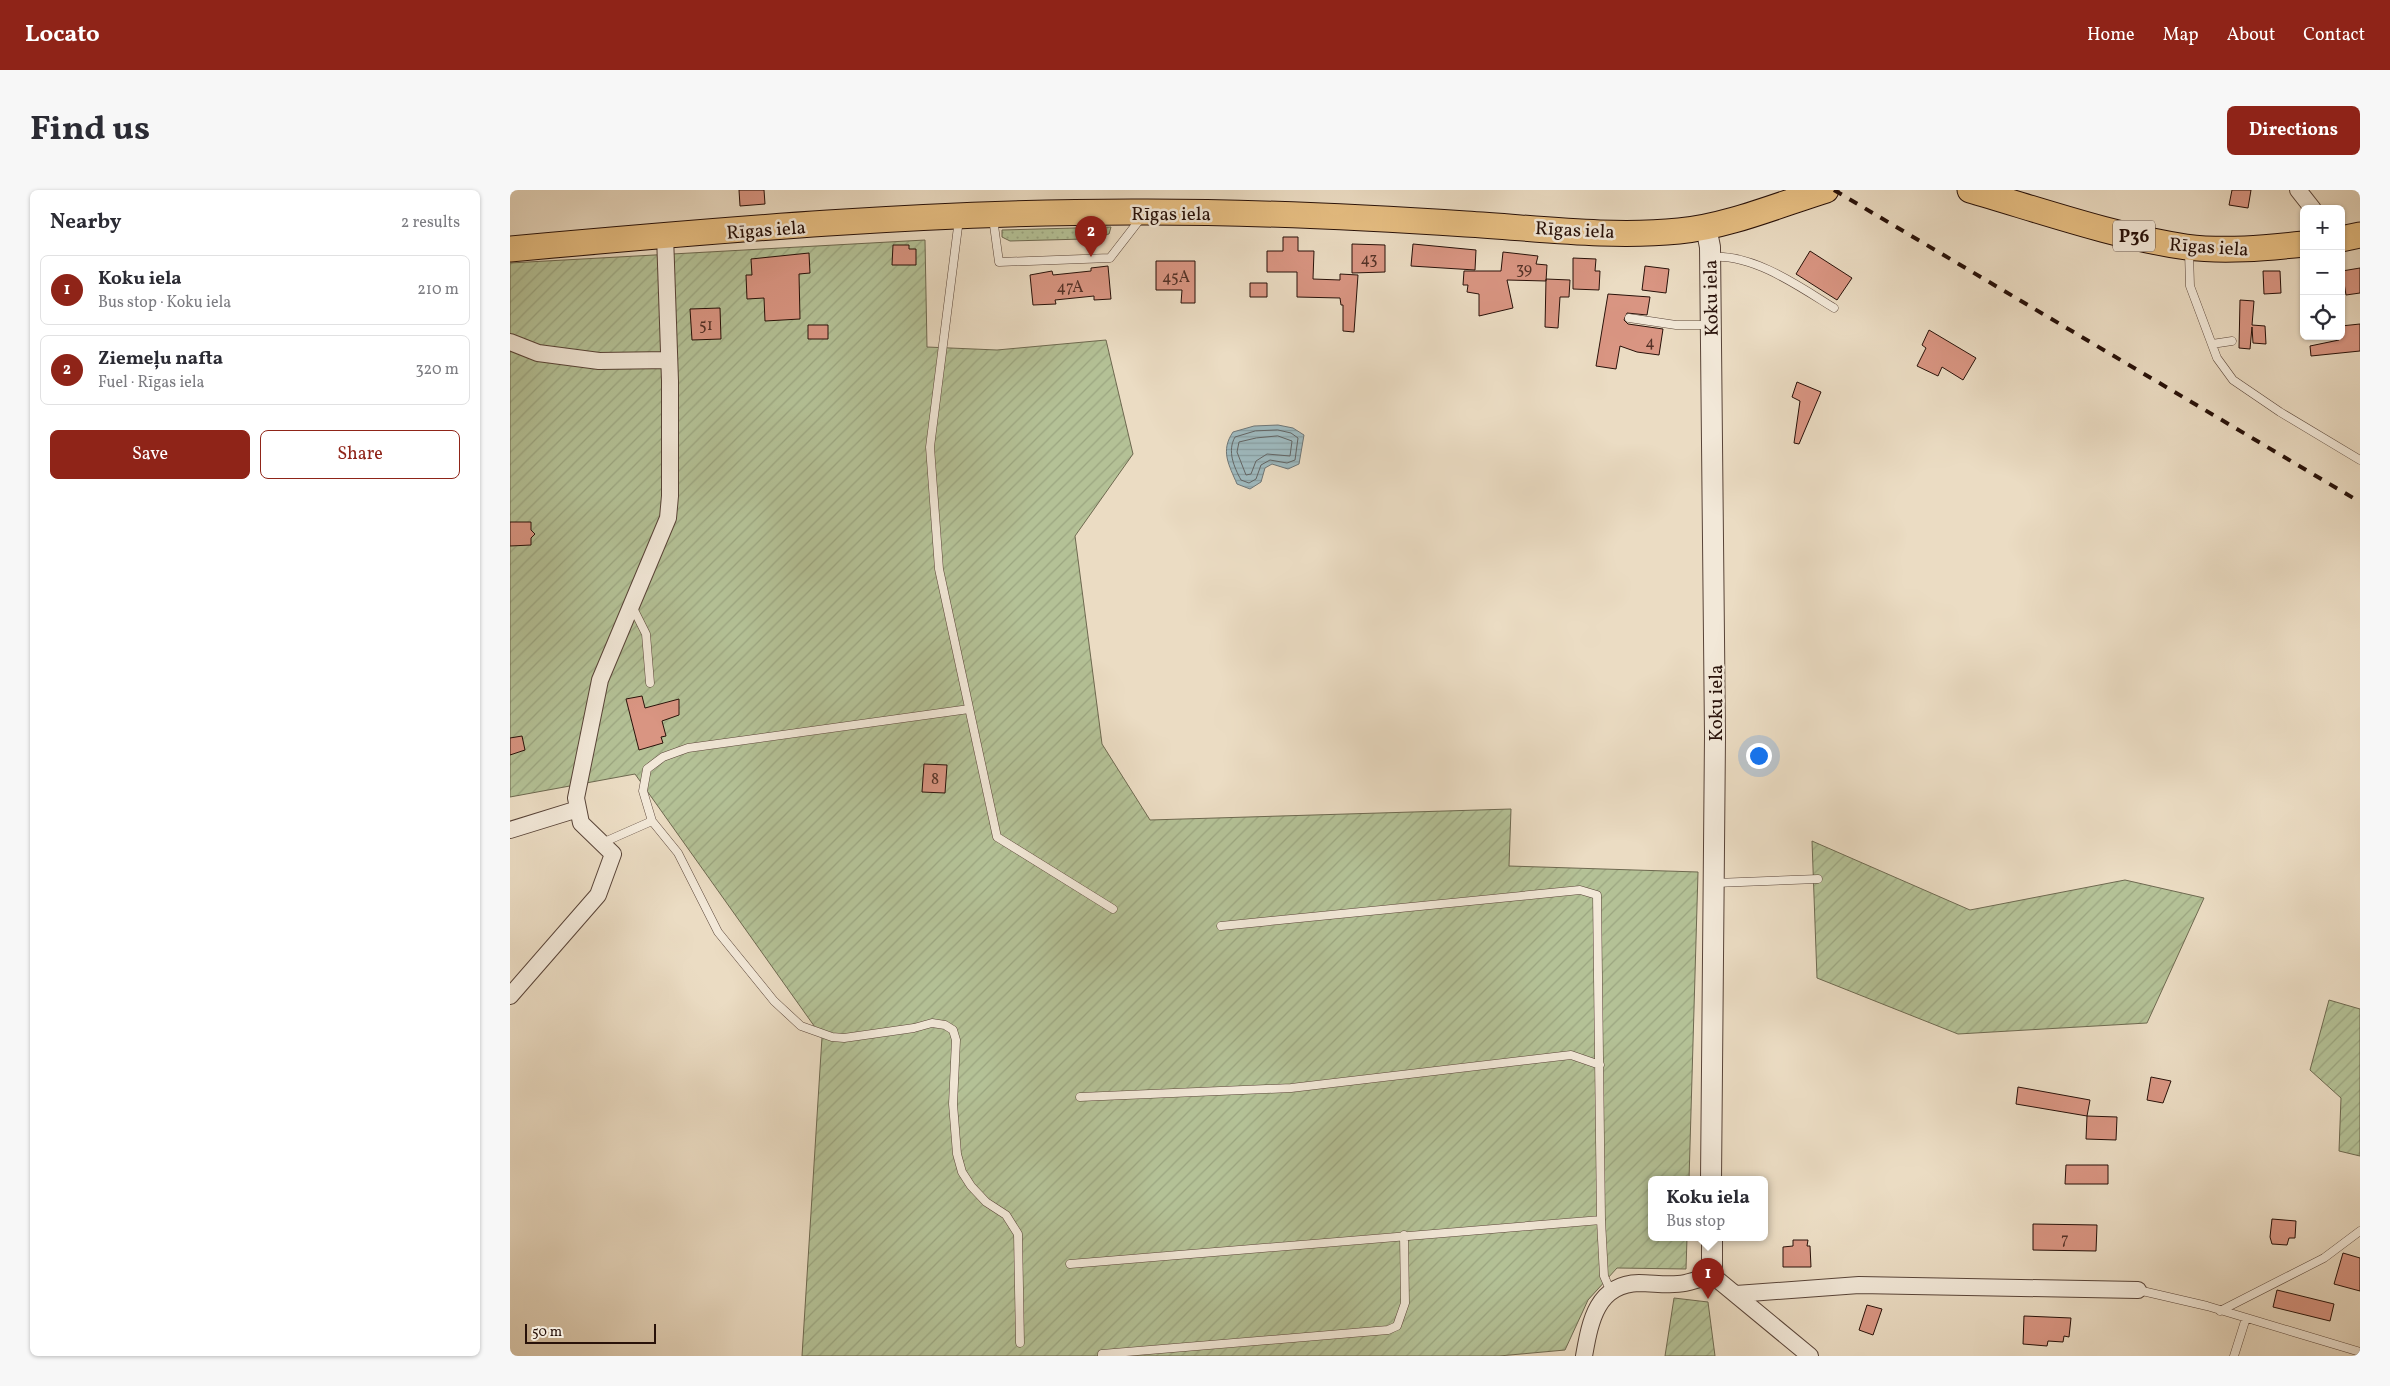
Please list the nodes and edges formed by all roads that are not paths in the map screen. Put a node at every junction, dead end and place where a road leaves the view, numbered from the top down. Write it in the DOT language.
graph roads {
  1 [pos="1826,190"];
  2 [pos="1970,190"];
  3 [pos="2298,190"];
  4 [pos="2311,205"];
  5 [pos="1145,212"];
  6 [pos="992,215"];
  7 [pos="960,217"];
  8 [pos="1706,227"];
  9 [pos="665,235"];
  10 [pos="2360,235"];
  11 [pos="2345,238"];
  12 [pos="2300,244"];
  13 [pos="2189,247"];
  14 [pos="510,249"];
  15 [pos="1710,258"];
  16 [pos="1834,308"];
  17 [pos="1629,318"];
  18 [pos="1711,325"];
  19 [pos="2232,341"];
  20 [pos="510,342"];
  21 [pos="2212,344"];
  22 [pos="669,360"];
  23 [pos="2360,460"];
  24 [pos="632,604"];
  25 [pos="650,683"];
  26 [pos="969,709"];
  27 [pos="578,809"];
  28 [pos="652,822"];
  29 [pos="510,830"];
  30 [pos="602,843"];
  31 [pos="1818,879"];
  32 [pos="1713,883"];
  33 [pos="1113,909"];
  34 [pos="1221,926"];
  35 [pos="510,996"];
  36 [pos="1600,1065"];
  37 [pos="1080,1098"];
  38 [pos="1711,1176"];
  39 [pos="1601,1220"];
  40 [pos="2360,1231"];
  41 [pos="1404,1235"];
  42 [pos="1712,1241"];
  43 [pos="1070,1264"];
  44 [pos="1712,1275"];
  45 [pos="2138,1290"];
  46 [pos="1611,1292"];
  47 [pos="1736,1294"];
  48 [pos="2220,1311"];
  49 [pos="2246,1318"];
  50 [pos="1020,1342"];
  51 [pos="2360,1352"];
  52 [pos="1102,1356"];
  53 [pos="1584,1356"];
  54 [pos="1810,1356"];
  55 [pos="2234,1356"];
  1 -- 8 [label="main road, Rīgas iela"];
  2 -- 13 [label="main road, Rīgas iela / P36"];
  3 -- 4 [label="street"];
  5 -- 6 [label="main road, Rīgas iela"];
  5 -- 6 [label="lane"];
  5 -- 8 [label="main road, Rīgas iela"];
  6 -- 7 [label="main road, Rīgas iela"];
  7 -- 9 [label="main road, Rīgas iela"];
  7 -- 26 [label="lane"];
  8 -- 15 [label="street, Koku iela"];
  9 -- 14 [label="main road, Rīgas iela"];
  9 -- 22 [label="street"];
  10 -- 11 [label="main road"];
  12 -- 13 [label="main road, Rīgas iela / P36"];
  13 -- 21 [label="lane"];
  15 -- 16 [label="lane"];
  15 -- 18 [label="street, Koku iela"];
  17 -- 18 [label="lane"];
  18 -- 32 [label="street, Koku iela"];
  19 -- 21 [label="lane"];
  20 -- 22 [label="street"];
  21 -- 23 [label="lane"];
  22 -- 24 [label="street"];
  24 -- 25 [label="lane"];
  24 -- 27 [label="street"];
  26 -- 28 [label="lane"];
  26 -- 33 [label="lane"];
  27 -- 29 [label="street"];
  27 -- 30 [label="street"];
  28 -- 30 [label="lane"];
  28 -- 50 [label="lane"];
  30 -- 35 [label="street"];
  31 -- 32 [label="lane"];
  32 -- 38 [label="street, Koku iela"];
  34 -- 36 [label="lane"];
  36 -- 37 [label="lane"];
  36 -- 39 [label="lane"];
  39 -- 41 [label="lane"];
  39 -- 46 [label="lane"];
  40 -- 48 [label="lane"];
  41 -- 43 [label="lane"];
  41 -- 52 [label="lane"];
  42 -- 44 [label="street"];
  44 -- 46 [label="street"];
  44 -- 47 [label="street"];
  45 -- 47 [label="street"];
  45 -- 48 [label="lane"];
  46 -- 53 [label="street"];
  47 -- 54 [label="street"];
  48 -- 49 [label="lane"];
  49 -- 51 [label="lane"];
  49 -- 55 [label="lane"];
}
